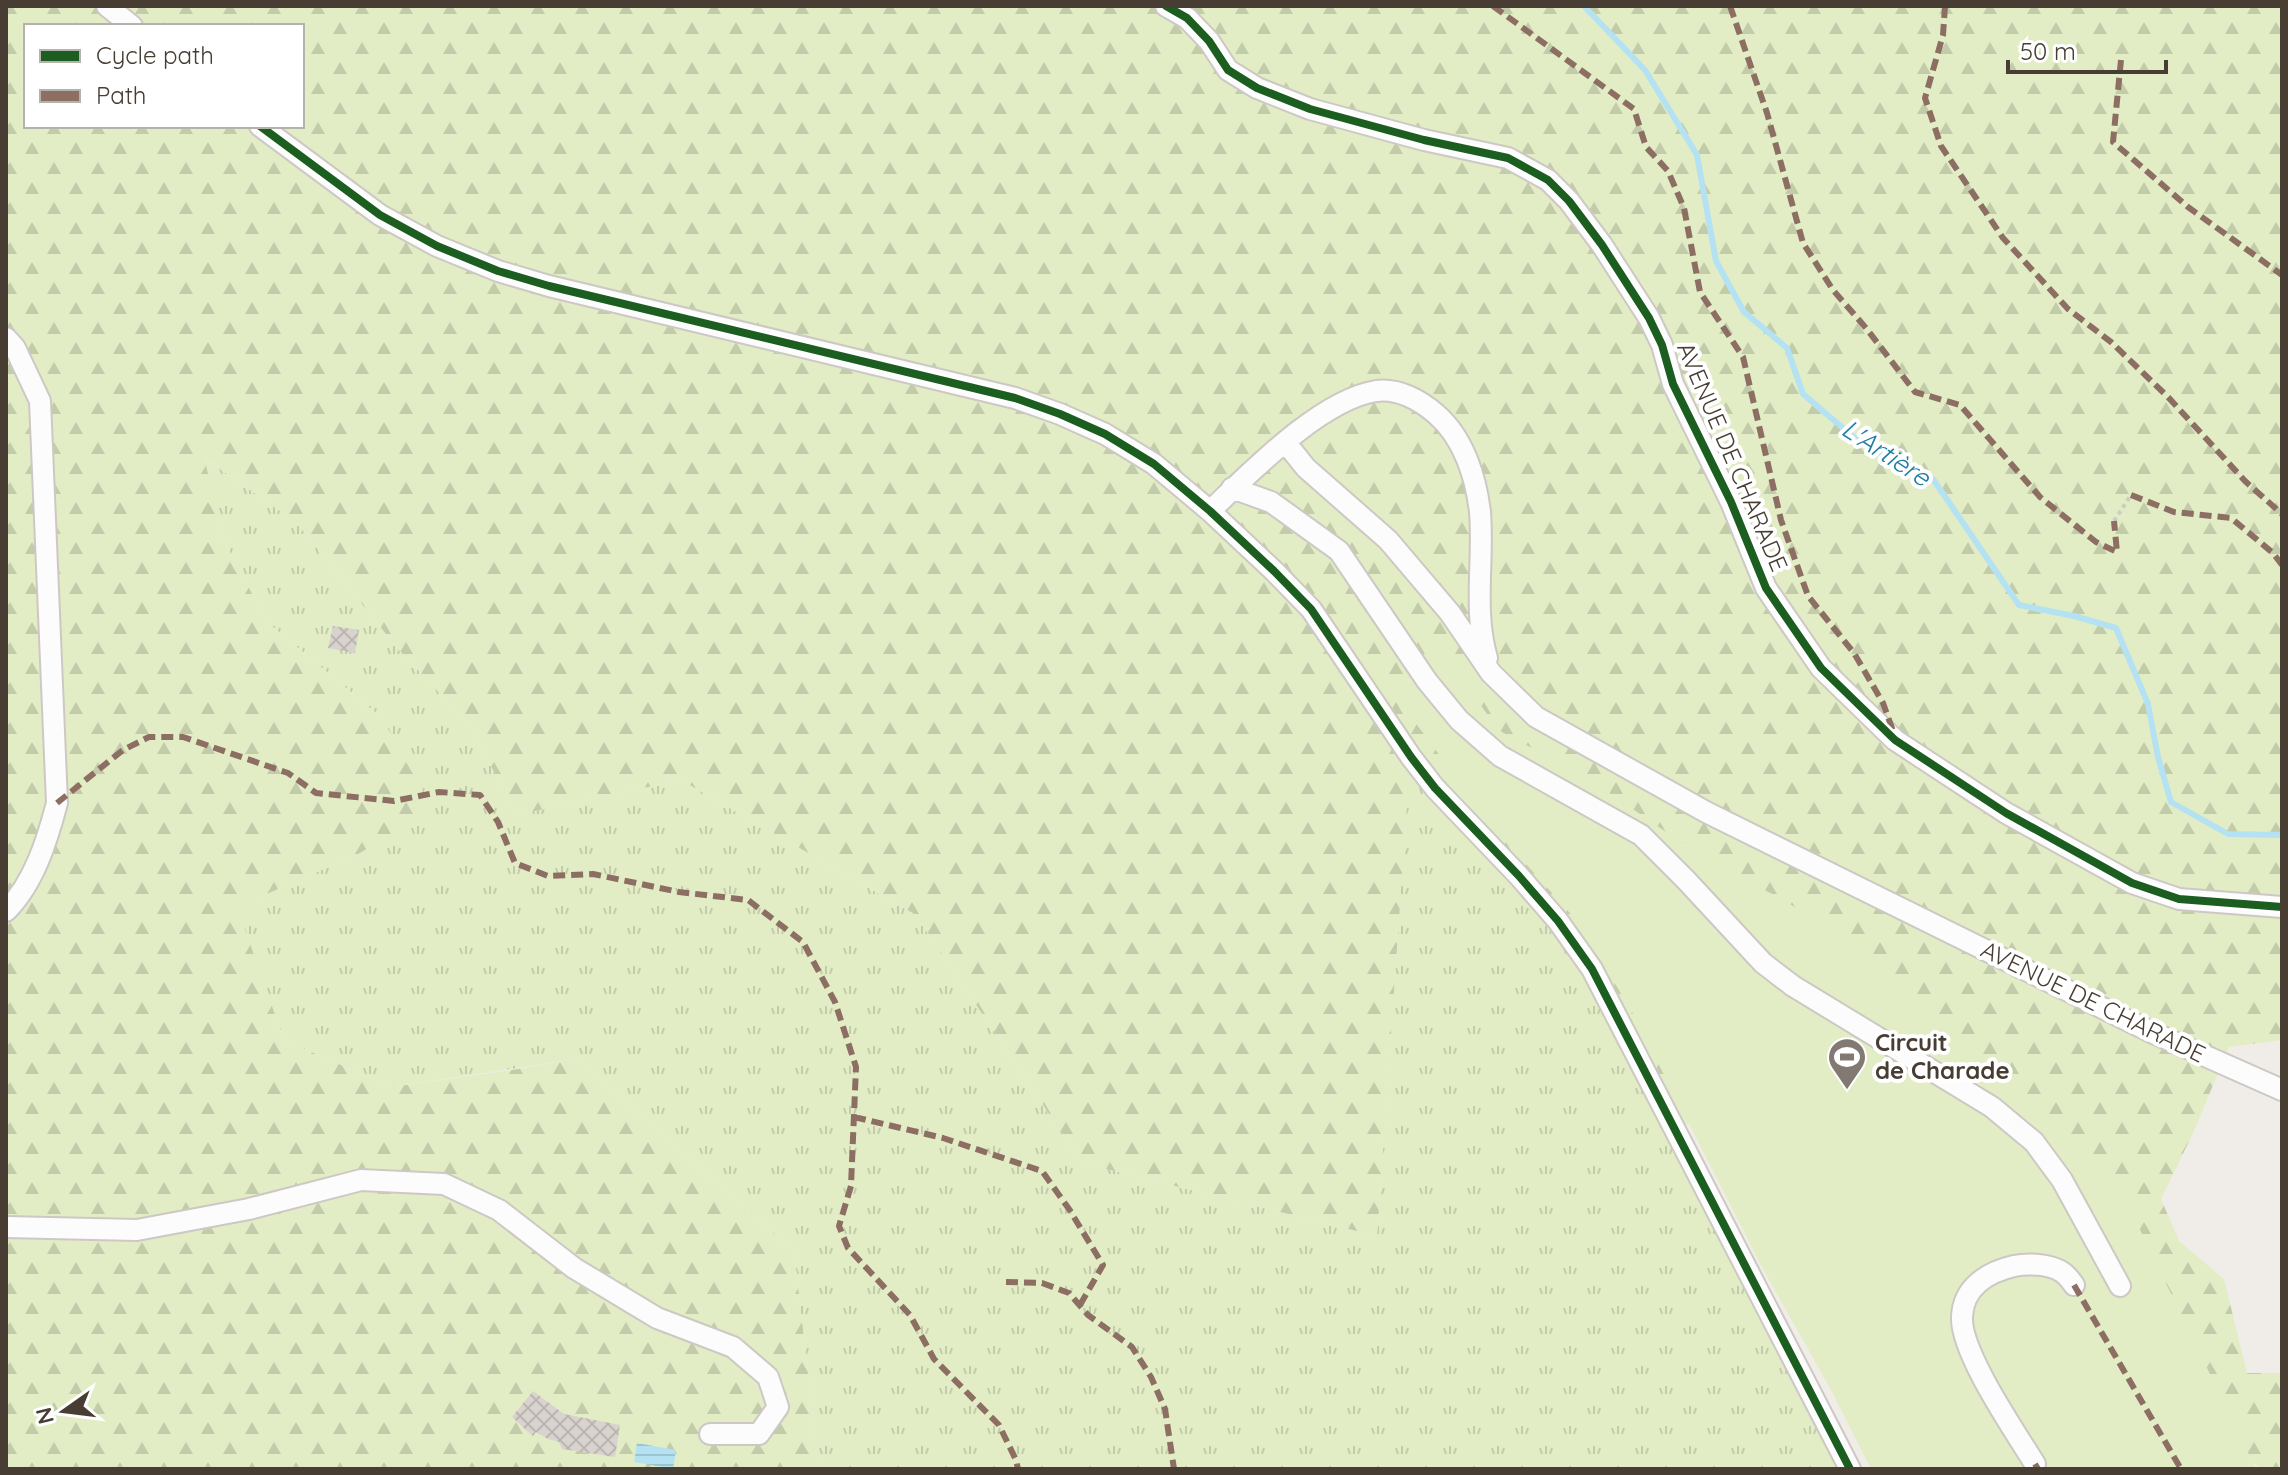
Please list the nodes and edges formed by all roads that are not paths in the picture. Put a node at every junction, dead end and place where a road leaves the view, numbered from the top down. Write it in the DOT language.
graph roads {
  1 [pos="107,6"];
  2 [pos="1166,6"];
  3 [pos="130,24"];
  4 [pos="263,128"];
  5 [pos="6,338"];
  6 [pos="1286,443"];
  7 [pos="1232,488"];
  8 [pos="1210,511"];
  9 [pos="1491,673"];
  10 [pos="2282,907"];
  11 [pos="6,911"];
  12 [pos="2282,1090"];
  13 [pos="6,1227"];
  14 [pos="2074,1285"];
  15 [pos="2120,1286"];
  16 [pos="710,1434"];
  17 [pos="2035,1464"];
  18 [pos="1850,1469"];
  1 -- 3 [label="street"];
  2 -- 10 [label="street, AVENUE DE CHARADE"];
  4 -- 8 [label="street"];
  5 -- 11 [label="street"];
  6 -- 7 [label="street"];
  6 -- 9 [label="street, AVENUE DE CHARADE"];
  6 -- 9 [label="street"];
  7 -- 8 [label="street"];
  7 -- 15 [label="street"];
  8 -- 18 [label="street"];
  9 -- 12 [label="street, AVENUE DE CHARADE"];
  13 -- 16 [label="street"];
  14 -- 17 [label="street"];
}
